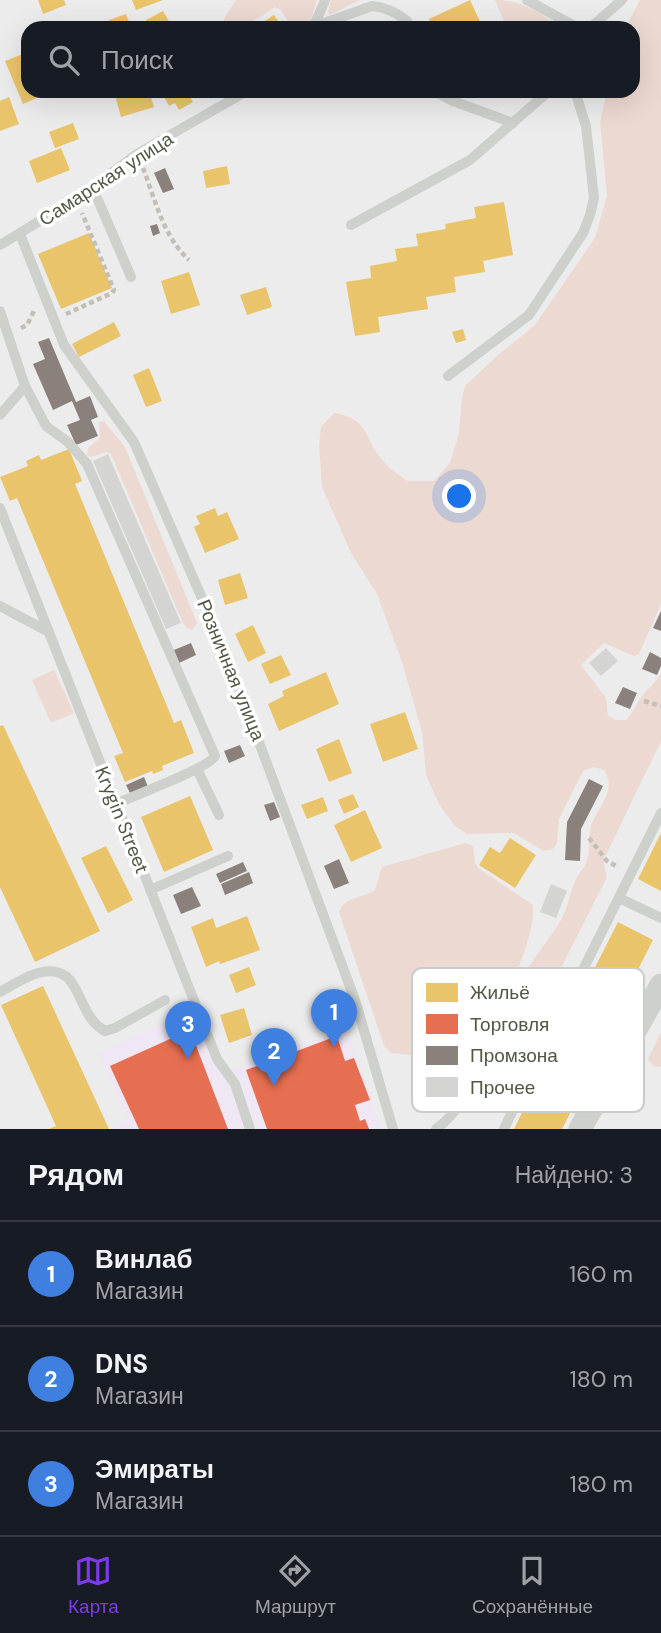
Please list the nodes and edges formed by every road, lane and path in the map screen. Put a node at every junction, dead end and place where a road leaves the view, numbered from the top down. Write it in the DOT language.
graph roads {
  1 [pos="325,0"];
  2 [pos="622,0"];
  3 [pos="531,1"];
  4 [pos="316,21"];
  5 [pos="332,21"];
  6 [pos="407,21"];
  7 [pos="566,21"];
  8 [pos="598,21"];
  9 [pos="235,98"];
  10 [pos="447,98"];
  11 [pos="541,98"];
  12 [pos="577,98"];
  13 [pos="513,123"];
  14 [pos="137,154"];
  15 [pos="92,186"];
  16 [pos="76,199"];
  17 [pos="351,225"];
  18 [pos="20,234"];
  19 [pos="0,245"];
  20 [pos="189,260"];
  21 [pos="131,277"];
  22 [pos="0,311"];
  23 [pos="52,320"];
  24 [pos="448,376"];
  25 [pos="25,386"];
  26 [pos="0,415"];
  27 [pos="0,508"];
  28 [pos="0,606"];
  29 [pos="49,632"];
  30 [pos="644,701"];
  31 [pos="661,706"];
  32 [pos="197,769"];
  33 [pos="115,804"];
  34 [pos="661,813"];
  35 [pos="219,815"];
  36 [pos="589,838"];
  37 [pos="228,856"];
  38 [pos="607,861"];
  39 [pos="150,890"];
  40 [pos="619,898"];
  41 [pos="661,918"];
  42 [pos="584,968"];
  43 [pos="661,985"];
  44 [pos="0,992"];
  45 [pos="166,1000"];
  46 [pos="644,1015"];
  47 [pos="453,1112"];
  48 [pos="512,1112"];
  49 [pos="589,1112"];
  50 [pos="250,1129"];
  51 [pos="394,1129"];
  52 [pos="436,1129"];
  53 [pos="504,1129"];
  54 [pos="580,1129"];
  1 -- 4 [label="lane"];
  2 -- 8 [label="lane"];
  3 -- 7 [label="lane"];
  5 -- 6 [label="lane"];
  9 -- 14 [label="lane, Самарская улица"];
  10 -- 13 [label="lane"];
  11 -- 13 [label="lane"];
  12 -- 24 [label="lane"];
  13 -- 17 [label="lane"];
  14 -- 15 [label="lane, Самарская улица"];
  14 -- 20 [label="path"];
  15 -- 16 [label="lane, Самарская улица"];
  15 -- 21 [label="lane"];
  16 -- 18 [label="lane, Самарская улица"];
  16 -- 23 [label="path"];
  18 -- 19 [label="lane, Самарская улица"];
  18 -- 23 [label="lane, Розничная улица"];
  22 -- 25 [label="lane"];
  23 -- 51 [label="lane, Розничная улица"];
  25 -- 26 [label="lane"];
  25 -- 32 [label="lane"];
  27 -- 29 [label="lane, Krygin Street"];
  28 -- 29 [label="lane"];
  29 -- 33 [label="lane, Krygin Street"];
  30 -- 31 [label="path"];
  32 -- 33 [label="lane"];
  32 -- 35 [label="lane"];
  33 -- 39 [label="lane, Krygin Street"];
  34 -- 40 [label="lane"];
  36 -- 38 [label="path"];
  37 -- 39 [label="lane"];
  39 -- 50 [label="lane, Krygin Street"];
  40 -- 41 [label="lane"];
  40 -- 42 [label="lane"];
  43 -- 46 [label="street"];
  44 -- 45 [label="lane"];
  47 -- 52 [label="lane"];
  48 -- 53 [label="lane"];
  49 -- 54 [label="street"];
}
